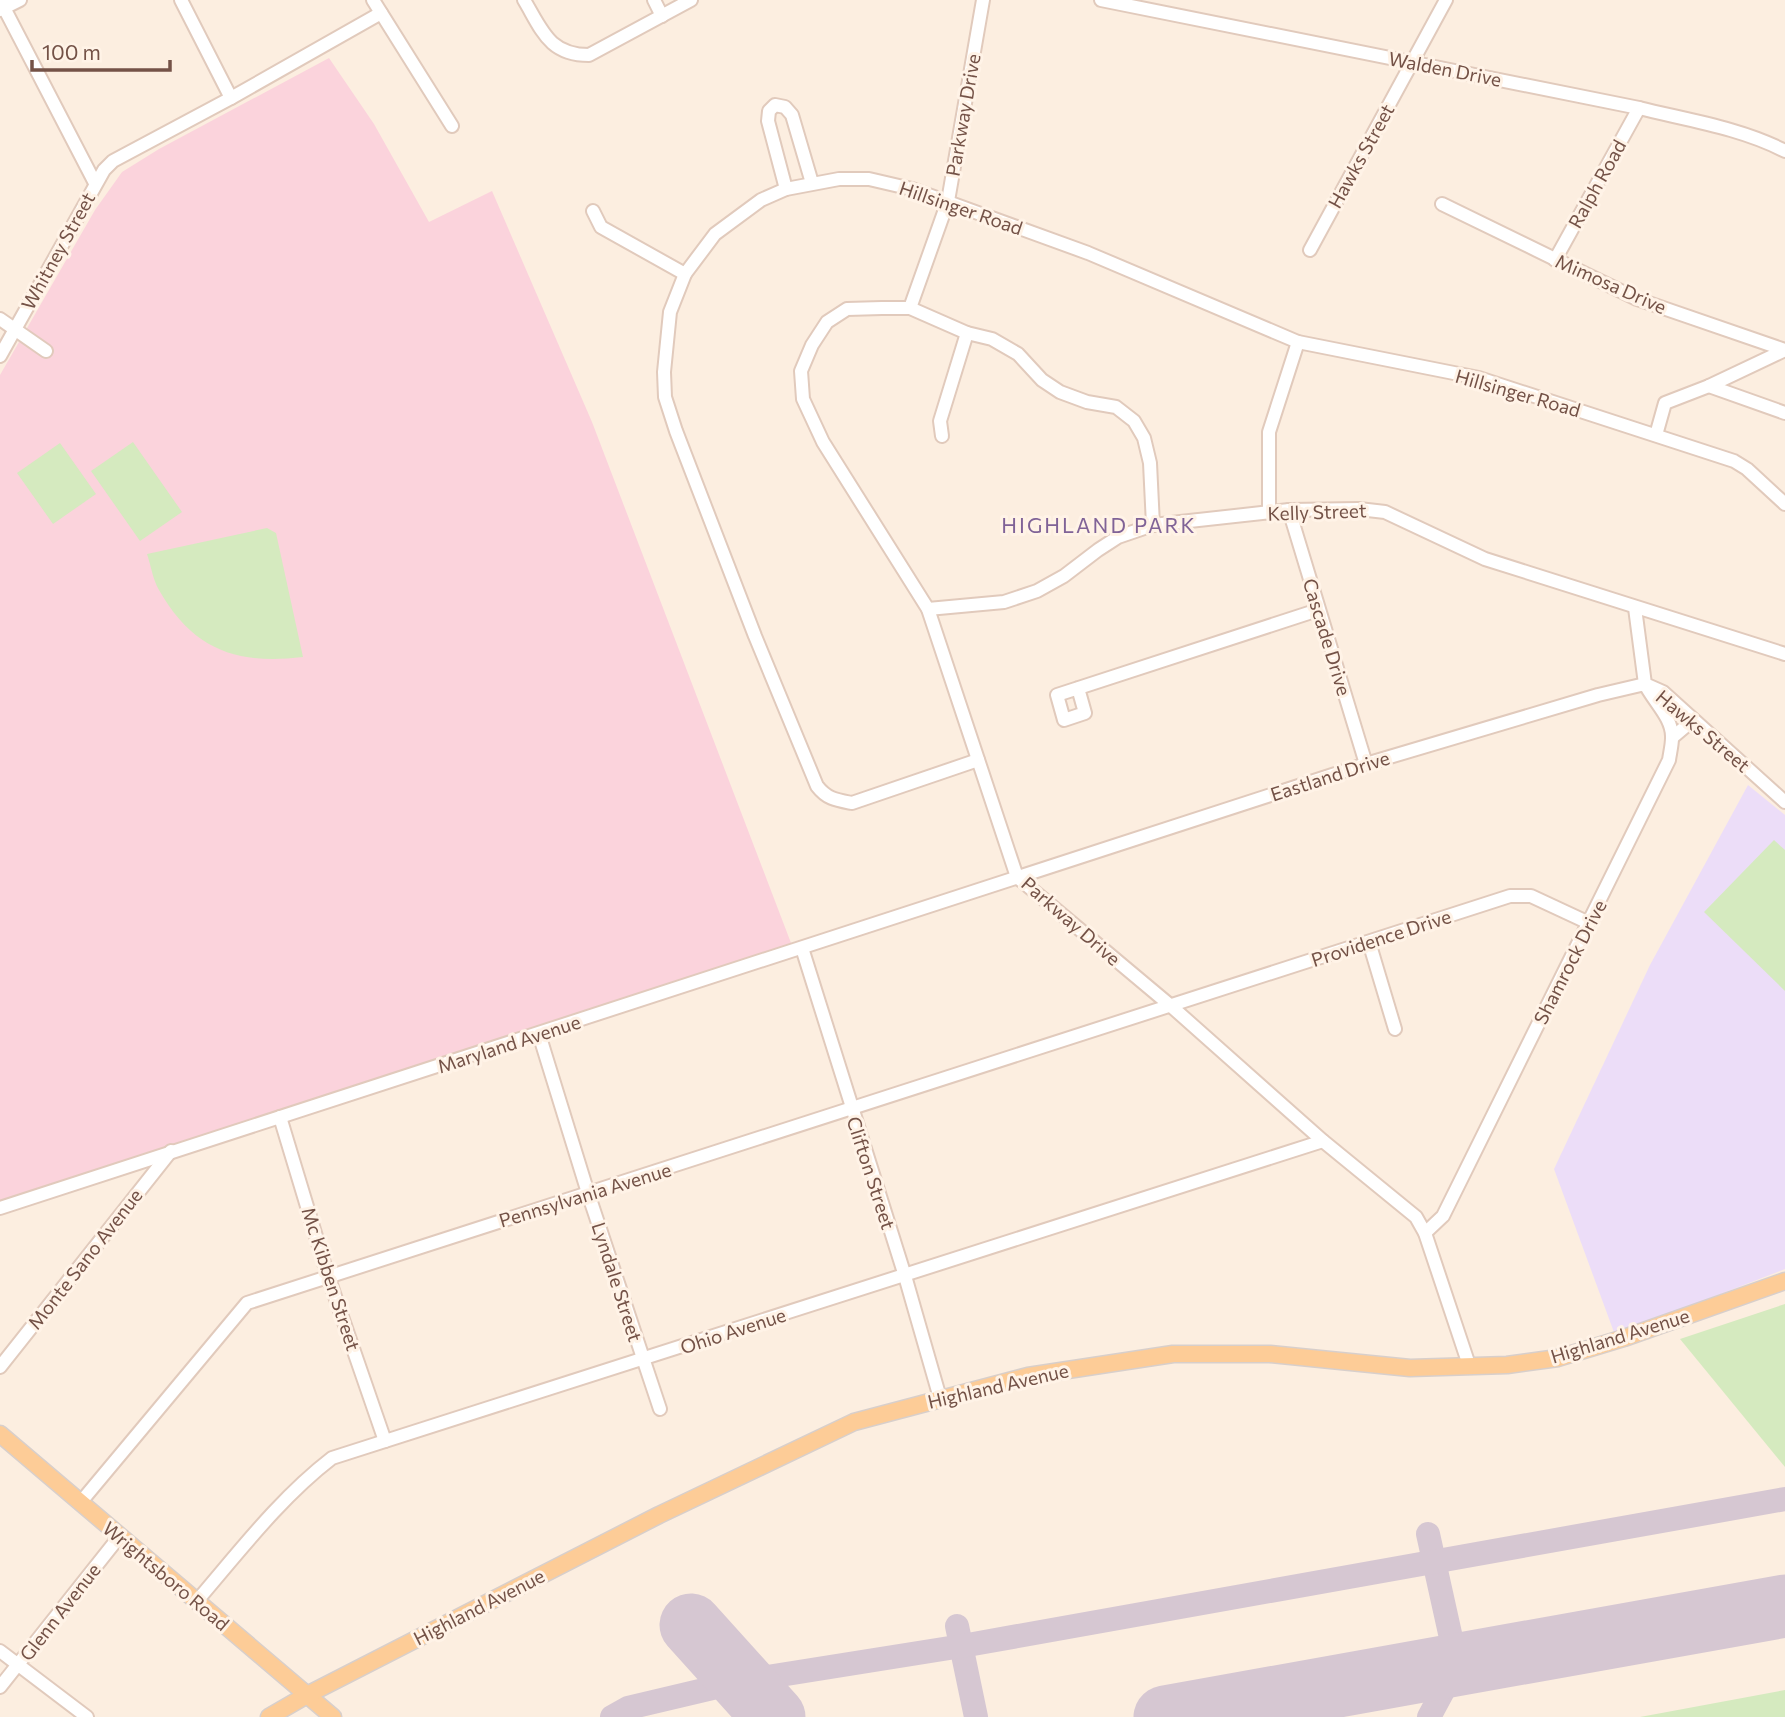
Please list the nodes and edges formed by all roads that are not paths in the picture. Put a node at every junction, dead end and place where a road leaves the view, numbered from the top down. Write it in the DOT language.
graph roads {
  1 [pos="20,0"];
  2 [pos="181,0"];
  3 [pos="373,0"];
  4 [pos="524,0"];
  5 [pos="654,0"];
  6 [pos="691,0"];
  7 [pos="983,0"];
  8 [pos="1101,0"];
  9 [pos="1446,0"];
  10 [pos="2,6"];
  11 [pos="381,13"];
  12 [pos="662,16"];
  13 [pos="1412,62"];
  14 [pos="231,99"];
  15 [pos="1639,108"];
  16 [pos="452,126"];
  17 [pos="1785,151"];
  18 [pos="95,183"];
  19 [pos="812,183"];
  20 [pos="786,189"];
  21 [pos="948,201"];
  22 [pos="1442,204"];
  23 [pos="593,211"];
  24 [pos="1310,250"];
  25 [pos="1555,260"];
  26 [pos="685,274"];
  27 [pos="910,308"];
  28 [pos="0,319"];
  29 [pos="15,329"];
  30 [pos="967,333"];
  31 [pos="1298,342"];
  32 [pos="1785,350"];
  33 [pos="46,351"];
  34 [pos="0,356"];
  35 [pos="1709,386"];
  36 [pos="1785,413"];
  37 [pos="1656,435"];
  38 [pos="942,436"];
  39 [pos="1785,504"];
  40 [pos="1289,510"];
  41 [pos="1269,513"];
  42 [pos="1153,525"];
  43 [pos="1635,608"];
  44 [pos="929,609"];
  45 [pos="1318,610"];
  46 [pos="1785,653"];
  47 [pos="1645,684"];
  48 [pos="1078,688"];
  49 [pos="1697,723"];
  50 [pos="1673,737"];
  51 [pos="978,760"];
  52 [pos="1366,764"];
  53 [pos="1785,802"];
  54 [pos="1017,877"];
  55 [pos="1589,923"];
  56 [pos="1369,942"];
  57 [pos="802,948"];
  58 [pos="1171,1006"];
  59 [pos="1395,1029"];
  60 [pos="539,1034"];
  61 [pos="851,1110"];
  62 [pos="280,1117"];
  63 [pos="1323,1141"];
  64 [pos="171,1151"];
  65 [pos="588,1193"];
  66 [pos="0,1208"];
  67 [pos="1424,1233"];
  68 [pos="328,1276"];
  69 [pos="905,1276"];
  70 [pos="1785,1281"];
  71 [pos="642,1360"];
  72 [pos="1469,1365"];
  73 [pos="0,1367"];
  74 [pos="940,1398"];
  75 [pos="660,1409"];
  76 [pos="0,1434"];
  77 [pos="385,1441"];
  78 [pos="80,1503"];
  79 [pos="119,1537"];
  80 [pos="196,1602"];
  81 [pos="0,1651"];
  82 [pos="18,1664"];
  83 [pos="0,1687"];
  84 [pos="307,1695"];
  85 [pos="87,1717"];
  86 [pos="270,1717"];
  87 [pos="333,1717"];
  1 -- 10 [label="street"];
  2 -- 14 [label="street"];
  3 -- 11 [label="street"];
  4 -- 12 [label="street"];
  5 -- 12 [label="street"];
  6 -- 12 [label="street"];
  7 -- 21 [label="street, Parkway Drive"];
  8 -- 13 [label="street, Walden Drive"];
  9 -- 13 [label="street, Hawks Street"];
  10 -- 18 [label="street"];
  11 -- 14 [label="street, Whitney Street"];
  11 -- 16 [label="street"];
  13 -- 15 [label="street, Walden Drive"];
  13 -- 24 [label="street, Hawks Street"];
  14 -- 18 [label="street, Whitney Street"];
  15 -- 17 [label="street, Walden Drive"];
  15 -- 25 [label="street, Ralph Road"];
  18 -- 29 [label="street, Whitney Street"];
  19 -- 20 [label="street, Hillsinger Road"];
  19 -- 20 [label="street"];
  19 -- 21 [label="street, Hillsinger Road"];
  20 -- 26 [label="street, Hillsinger Road"];
  21 -- 27 [label="street, Parkway Drive"];
  21 -- 31 [label="street, Hillsinger Road"];
  22 -- 25 [label="street, Mimosa Drive"];
  23 -- 26 [label="street"];
  25 -- 32 [label="street, Mimosa Drive"];
  26 -- 51 [label="street, Hillsinger Road"];
  27 -- 30 [label="street"];
  27 -- 44 [label="street, Parkway Drive"];
  28 -- 29 [label="street"];
  29 -- 33 [label="street"];
  29 -- 34 [label="street, Whitney Street"];
  30 -- 38 [label="street"];
  30 -- 42 [label="street"];
  31 -- 37 [label="street, Hillsinger Road"];
  31 -- 41 [label="street"];
  32 -- 35 [label="street"];
  35 -- 36 [label="street"];
  35 -- 37 [label="street"];
  37 -- 39 [label="street, Hillsinger Road"];
  40 -- 41 [label="street, Kelly Street"];
  40 -- 43 [label="street, Kelly Street"];
  40 -- 45 [label="street, Cascade Drive"];
  41 -- 42 [label="street, Kelly Street"];
  42 -- 44 [label="street, Kelly Street"];
  43 -- 46 [label="street, Kelly Street"];
  43 -- 47 [label="street, Hawks Street"];
  44 -- 51 [label="street, Parkway Drive"];
  45 -- 48 [label="street"];
  45 -- 52 [label="street, Cascade Drive"];
  47 -- 49 [label="street, Hawks Street"];
  47 -- 50 [label="street"];
  47 -- 52 [label="street, Eastland Drive"];
  49 -- 50 [label="street"];
  49 -- 53 [label="street, Hawks Street"];
  50 -- 55 [label="street, Shamrock Drive"];
  51 -- 54 [label="street, Parkway Drive"];
  52 -- 54 [label="street, Eastland Drive"];
  54 -- 57 [label="street, Maryland Avenue"];
  54 -- 58 [label="street, Parkway Drive"];
  55 -- 56 [label="street, Providence Drive"];
  55 -- 67 [label="street, Shamrock Drive"];
  56 -- 58 [label="street, Providence Drive"];
  56 -- 59 [label="street"];
  57 -- 60 [label="street, Maryland Avenue"];
  57 -- 61 [label="street, Clifton Street"];
  58 -- 61 [label="street, Pennsylvania Avenue"];
  58 -- 63 [label="street, Parkway Drive"];
  60 -- 62 [label="street, Maryland Avenue"];
  60 -- 65 [label="street, Lyndale Street"];
  61 -- 65 [label="street, Pennsylvania Avenue"];
  61 -- 69 [label="street, Clifton Street"];
  62 -- 64 [label="street, Maryland Avenue"];
  62 -- 68 [label="street, Mc Kibben Street"];
  63 -- 67 [label="street, Parkway Drive"];
  63 -- 69 [label="street, Ohio Avenue"];
  64 -- 66 [label="street, Maryland Avenue"];
  64 -- 73 [label="street, Monte Sano Avenue"];
  65 -- 68 [label="street, Pennsylvania Avenue"];
  65 -- 71 [label="street, Lyndale Street"];
  67 -- 72 [label="street, Parkway Drive"];
  68 -- 77 [label="street, Mc Kibben Street"];
  68 -- 78 [label="street, Pennsylvania Avenue"];
  69 -- 71 [label="street, Ohio Avenue"];
  69 -- 74 [label="street, Clifton Street"];
  70 -- 72 [label="main road, Highland Avenue"];
  71 -- 75 [label="street, Lyndale Street"];
  71 -- 77 [label="street, Ohio Avenue"];
  72 -- 74 [label="main road, Highland Avenue"];
  74 -- 84 [label="main road, Highland Avenue"];
  76 -- 78 [label="main road, Wrightsboro Road"];
  77 -- 80 [label="street, Ohio Avenue"];
  78 -- 79 [label="main road, Wrightsboro Road"];
  79 -- 80 [label="main road, Wrightsboro Road"];
  79 -- 82 [label="street, Glenn Avenue"];
  80 -- 84 [label="main road, Wrightsboro Road"];
  81 -- 82 [label="street"];
  82 -- 83 [label="street, Glenn Avenue"];
  82 -- 85 [label="street"];
  84 -- 86 [label="main road, Highland Avenue"];
  84 -- 87 [label="main road, Wrightsboro Road"];
}
